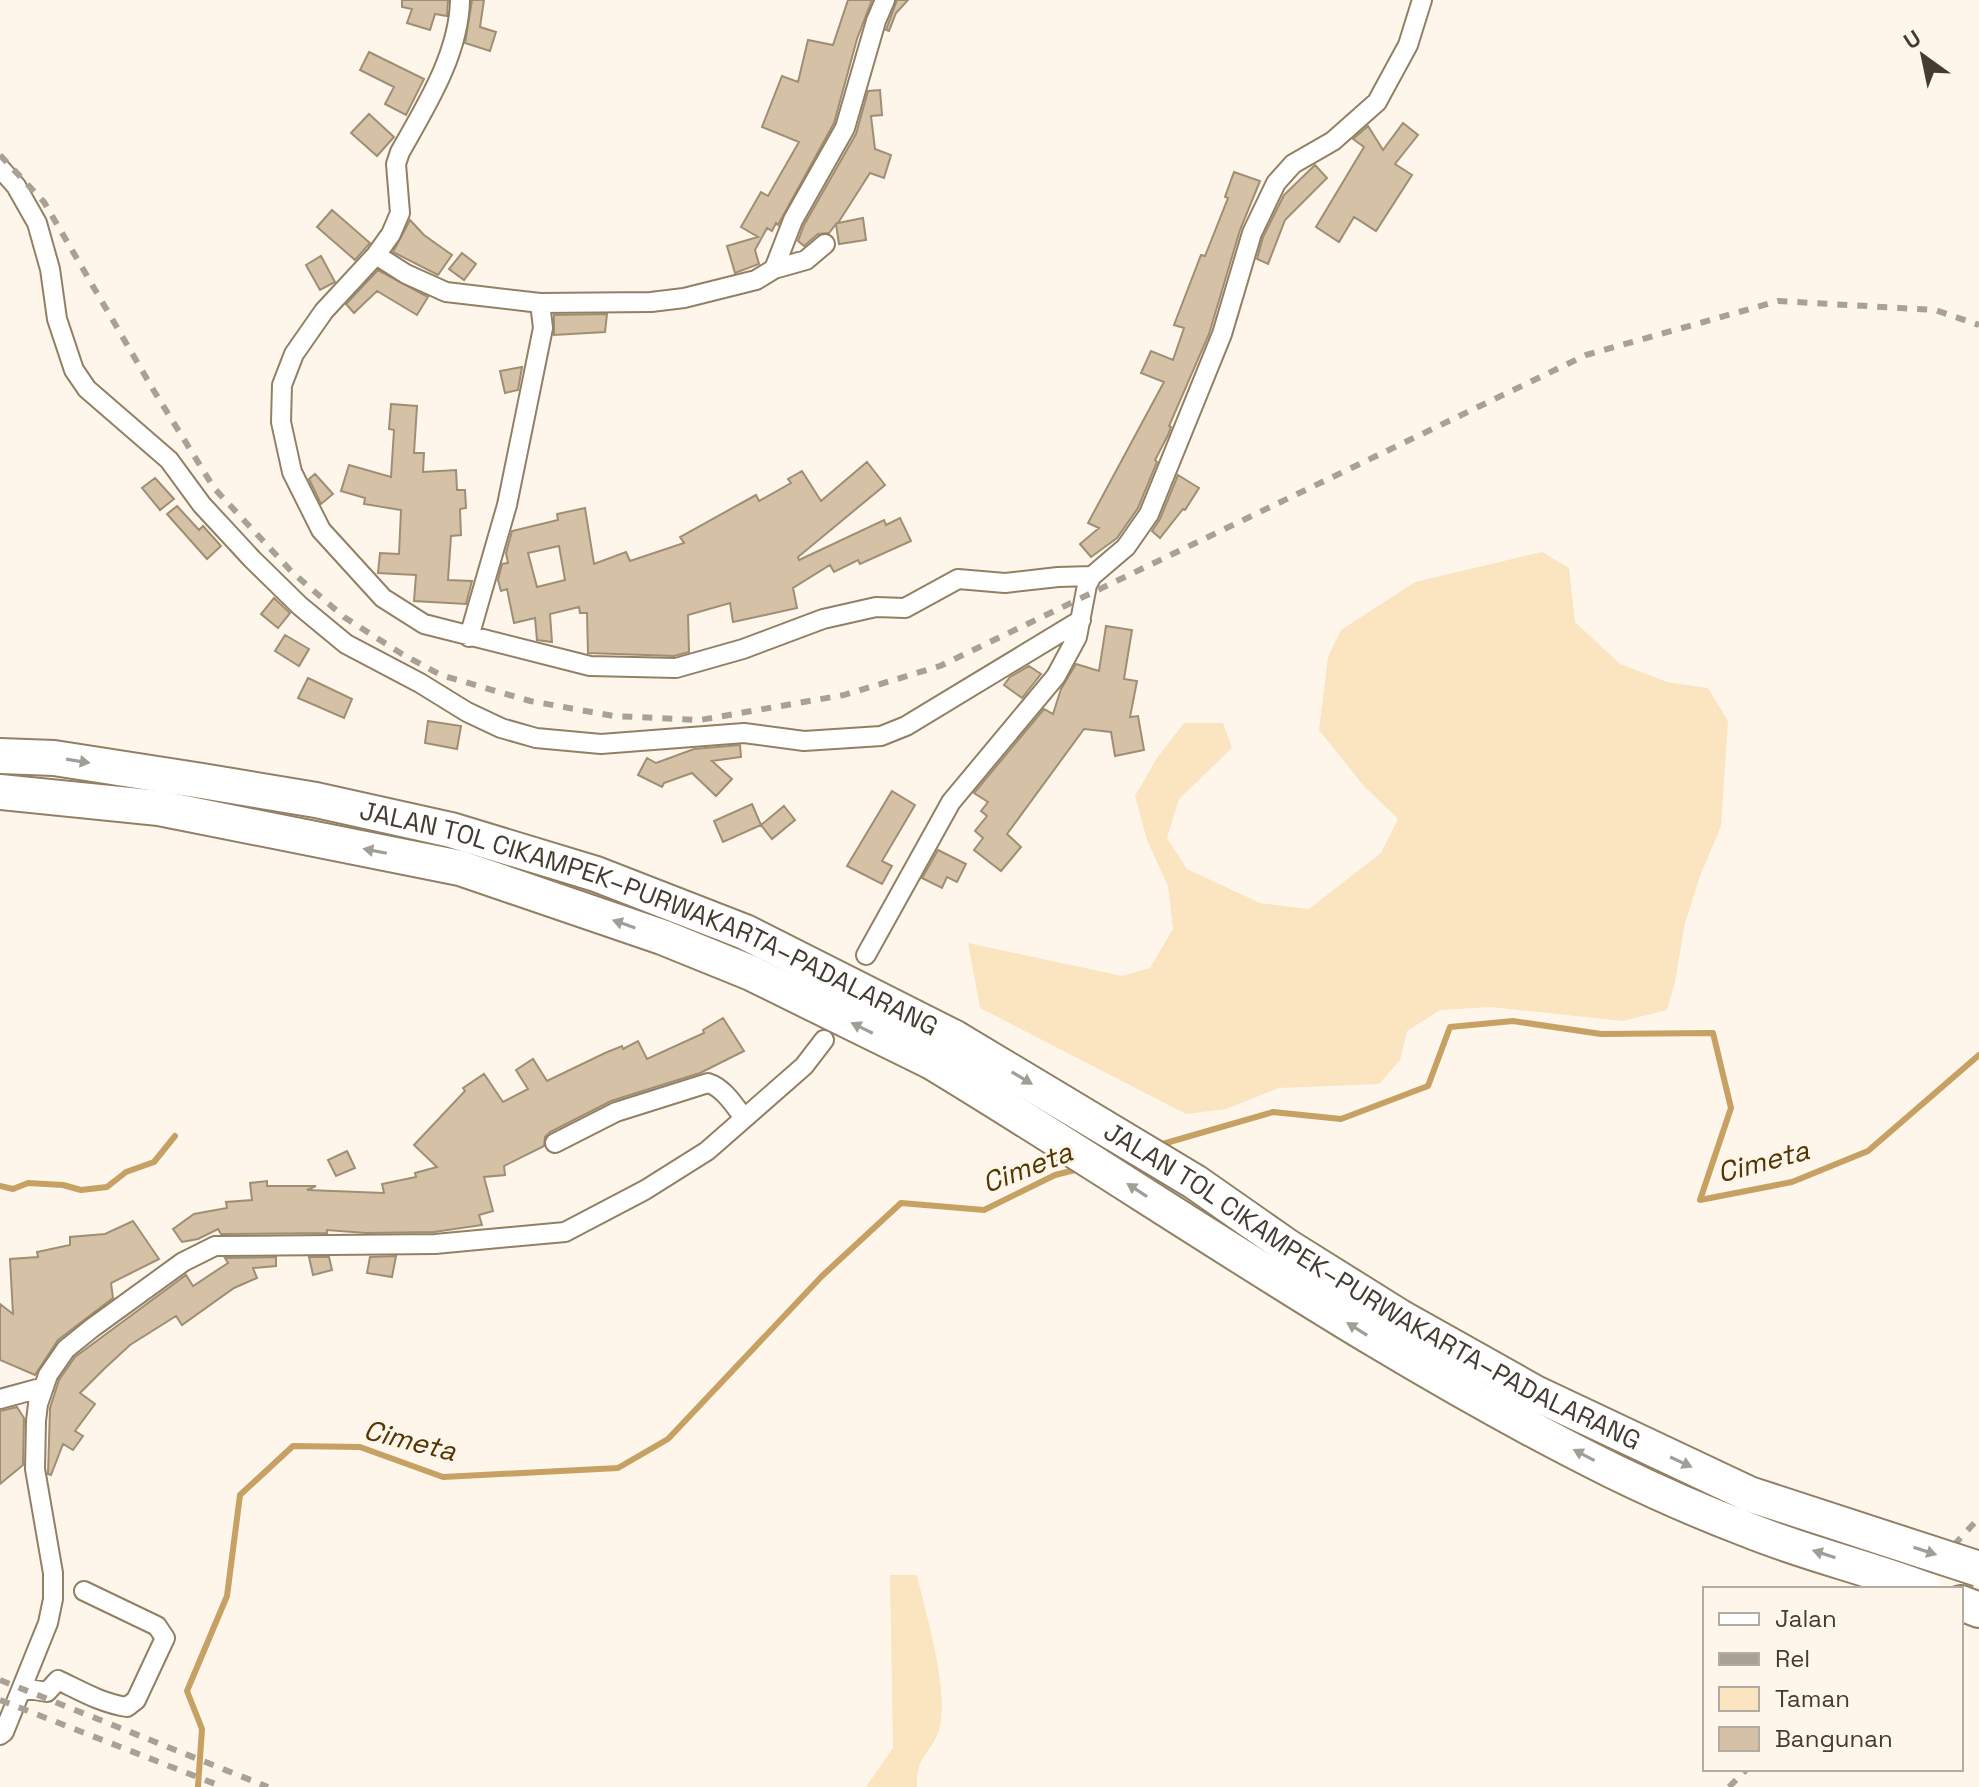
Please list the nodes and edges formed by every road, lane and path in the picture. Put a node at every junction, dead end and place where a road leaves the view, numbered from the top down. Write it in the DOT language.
graph roads {
  1 [pos="460,0"];
  2 [pos="885,0"];
  3 [pos="1422,0"];
  4 [pos="0,168"];
  5 [pos="825,244"];
  6 [pos="376,255"];
  7 [pos="774,269"];
  8 [pos="540,303"];
  9 [pos="1092,576"];
  10 [pos="1081,620"];
  11 [pos="469,637"];
  12 [pos="0,756"];
  13 [pos="0,792"];
  14 [pos="866,955"];
  15 [pos="824,1040"];
  16 [pos="943,1050"];
  17 [pos="744,1118"];
  18 [pos="555,1143"];
  19 [pos="44,1387"];
  20 [pos="0,1399"];
  21 [pos="1979,1569"];
  22 [pos="1918,1587"];
  23 [pos="84,1591"];
  24 [pos="22,1688"];
  25 [pos="0,1735"];
  1 -- 6 [label="street"];
  2 -- 7 [label="street"];
  3 -- 9 [label="street"];
  4 -- 10 [label="street"];
  5 -- 7 [label="street"];
  6 -- 8 [label="street"];
  6 -- 11 [label="street"];
  7 -- 8 [label="street"];
  8 -- 11 [label="street"];
  9 -- 10 [label="street"];
  9 -- 11 [label="street"];
  10 -- 14 [label="street"];
  12 -- 16 [label="highway, JALAN TOL CIKAMPEK–PURWAKARTA–PADALARANG, one-way"];
  16 -- 13 [label="highway, JALAN TOL CIKAMPEK–PURWAKARTA–PADALARANG, one-way"];
  15 -- 17 [label="street"];
  16 -- 21 [label="highway, JALAN TOL CIKAMPEK–PURWAKARTA–PADALARANG, one-way, bridge"];
  22 -- 16 [label="highway, JALAN TOL CIKAMPEK–PURWAKARTA–PADALARANG, one-way, bridge"];
  17 -- 18 [label="street"];
  17 -- 19 [label="street"];
  19 -- 20 [label="street"];
  19 -- 24 [label="street"];
  23 -- 24 [label="street"];
  24 -- 25 [label="street"];
}
